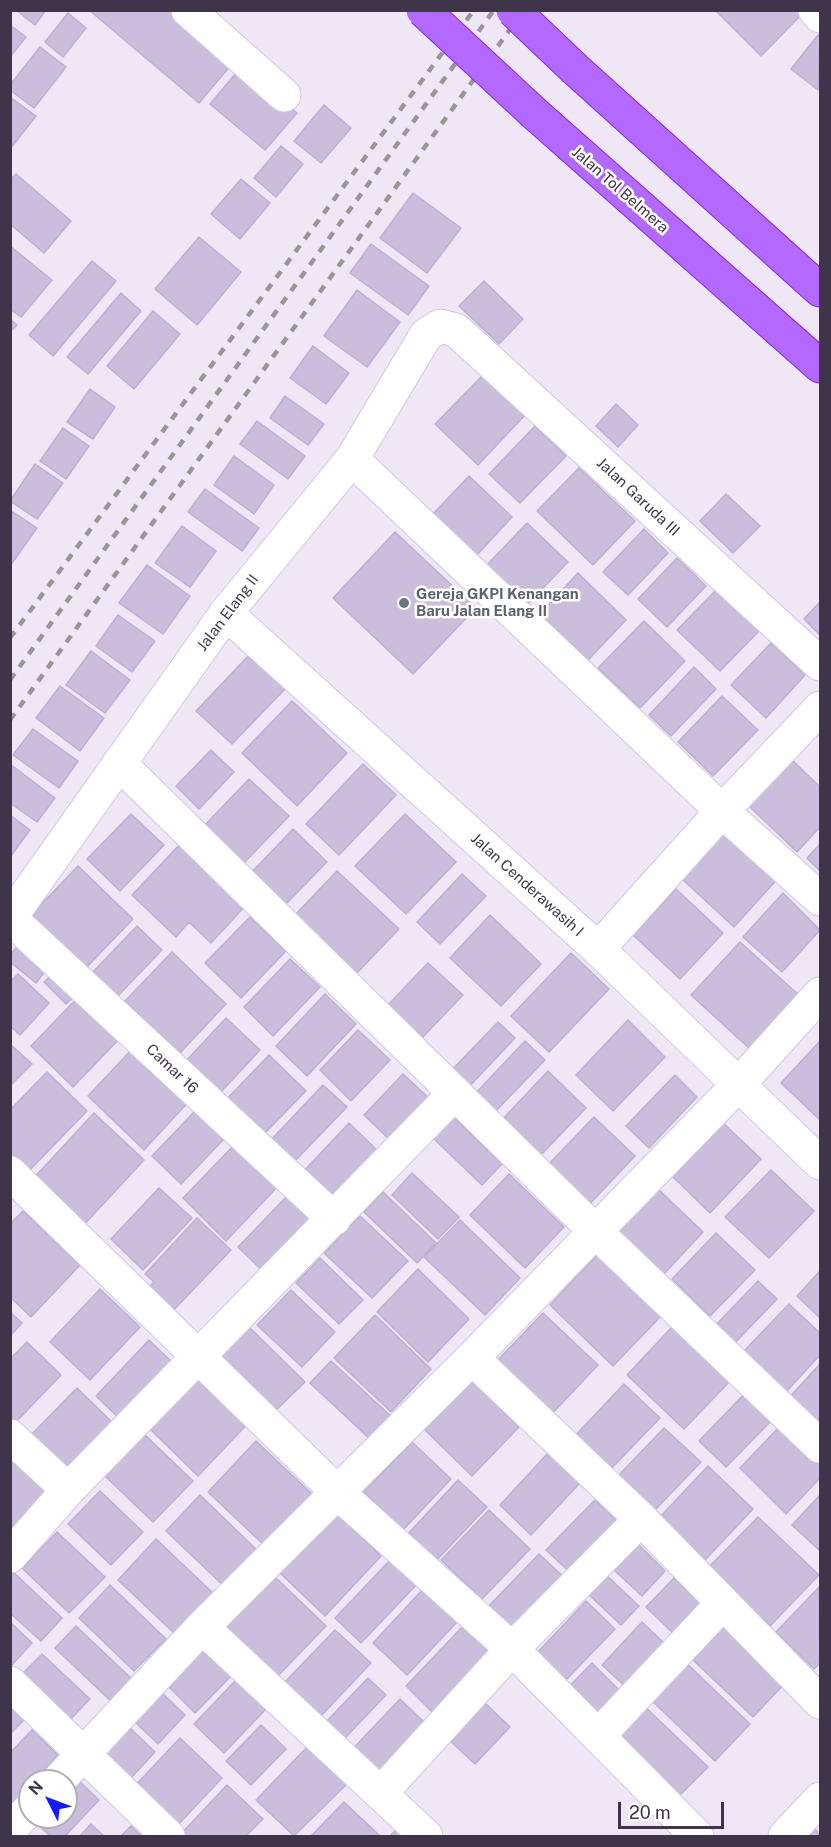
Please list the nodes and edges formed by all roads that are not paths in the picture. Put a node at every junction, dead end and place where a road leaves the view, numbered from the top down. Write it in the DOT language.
graph roads {
  1 [pos="188,10"];
  2 [pos="423,10"];
  3 [pos="513,10"];
  4 [pos="815,10"];
  5 [pos="820,16"];
  6 [pos="284,95"];
  7 [pos="820,290"];
  8 [pos="456,330"];
  9 [pos="820,366"];
  10 [pos="352,459"];
  11 [pos="226,613"];
  12 [pos="820,664"];
  13 [pos="820,708"];
  14 [pos="119,763"];
  15 [pos="722,811"];
  16 [pos="820,899"];
  17 [pos="10,918"];
  18 [pos="598,950"];
  19 [pos="820,994"];
  20 [pos="739,1084"];
  21 [pos="455,1093"];
  22 [pos="820,1163"];
  23 [pos="10,1173"];
  24 [pos="334,1220"];
  25 [pos="594,1230"];
  26 [pos="198,1358"];
  27 [pos="472,1358"];
  28 [pos="10,1436"];
  29 [pos="820,1446"];
  30 [pos="68,1490"];
  31 [pos="337,1492"];
  32 [pos="641,1519"];
  33 [pos="10,1556"];
  34 [pos="723,1603"];
  35 [pos="202,1627"];
  36 [pos="512,1649"];
  37 [pos="10,1683"];
  38 [pos="820,1702"];
  39 [pos="598,1736"];
  40 [pos="84,1754"];
  41 [pos="70,1769"];
  42 [pos="381,1793"];
  43 [pos="820,1799"];
  44 [pos="168,1836"];
  45 [pos="426,1836"];
  46 [pos="696,1836"];
  47 [pos="785,1836"];
  1 -- 6 [label="street"];
  2 -- 9 [label="highway, Jalan Tol Belmera, bridge"];
  3 -- 7 [label="highway, bridge"];
  4 -- 5 [label="street"];
  8 -- 10 [label="street, Jalan Elang II"];
  8 -- 12 [label="street, Jalan Garuda III"];
  10 -- 11 [label="street, Jalan Elang II"];
  10 -- 15 [label="street"];
  11 -- 14 [label="street, Jalan Elang II"];
  11 -- 18 [label="street, Jalan Cenderawasih I"];
  13 -- 15 [label="street"];
  14 -- 17 [label="street, Jalan Elang II"];
  14 -- 21 [label="street"];
  15 -- 16 [label="street"];
  15 -- 18 [label="street"];
  17 -- 24 [label="street, Camar 16"];
  18 -- 20 [label="street, Jalan Cenderawasih I"];
  19 -- 20 [label="street"];
  20 -- 22 [label="street, Jalan Cenderawasih I"];
  20 -- 25 [label="street"];
  21 -- 24 [label="street"];
  21 -- 25 [label="street"];
  23 -- 26 [label="street"];
  24 -- 26 [label="street"];
  25 -- 27 [label="street"];
  25 -- 29 [label="street"];
  26 -- 30 [label="street"];
  26 -- 31 [label="street"];
  27 -- 31 [label="street"];
  27 -- 32 [label="street"];
  28 -- 30 [label="street"];
  30 -- 33 [label="street"];
  31 -- 35 [label="street"];
  31 -- 36 [label="street"];
  32 -- 34 [label="street"];
  32 -- 36 [label="street"];
  34 -- 38 [label="street"];
  34 -- 39 [label="street"];
  35 -- 40 [label="street"];
  35 -- 42 [label="street"];
  36 -- 39 [label="street"];
  36 -- 42 [label="street"];
  37 -- 40 [label="street"];
  39 -- 46 [label="street"];
  40 -- 41 [label="street"];
  40 -- 44 [label="street"];
  42 -- 45 [label="street"];
  43 -- 47 [label="street"];
}
